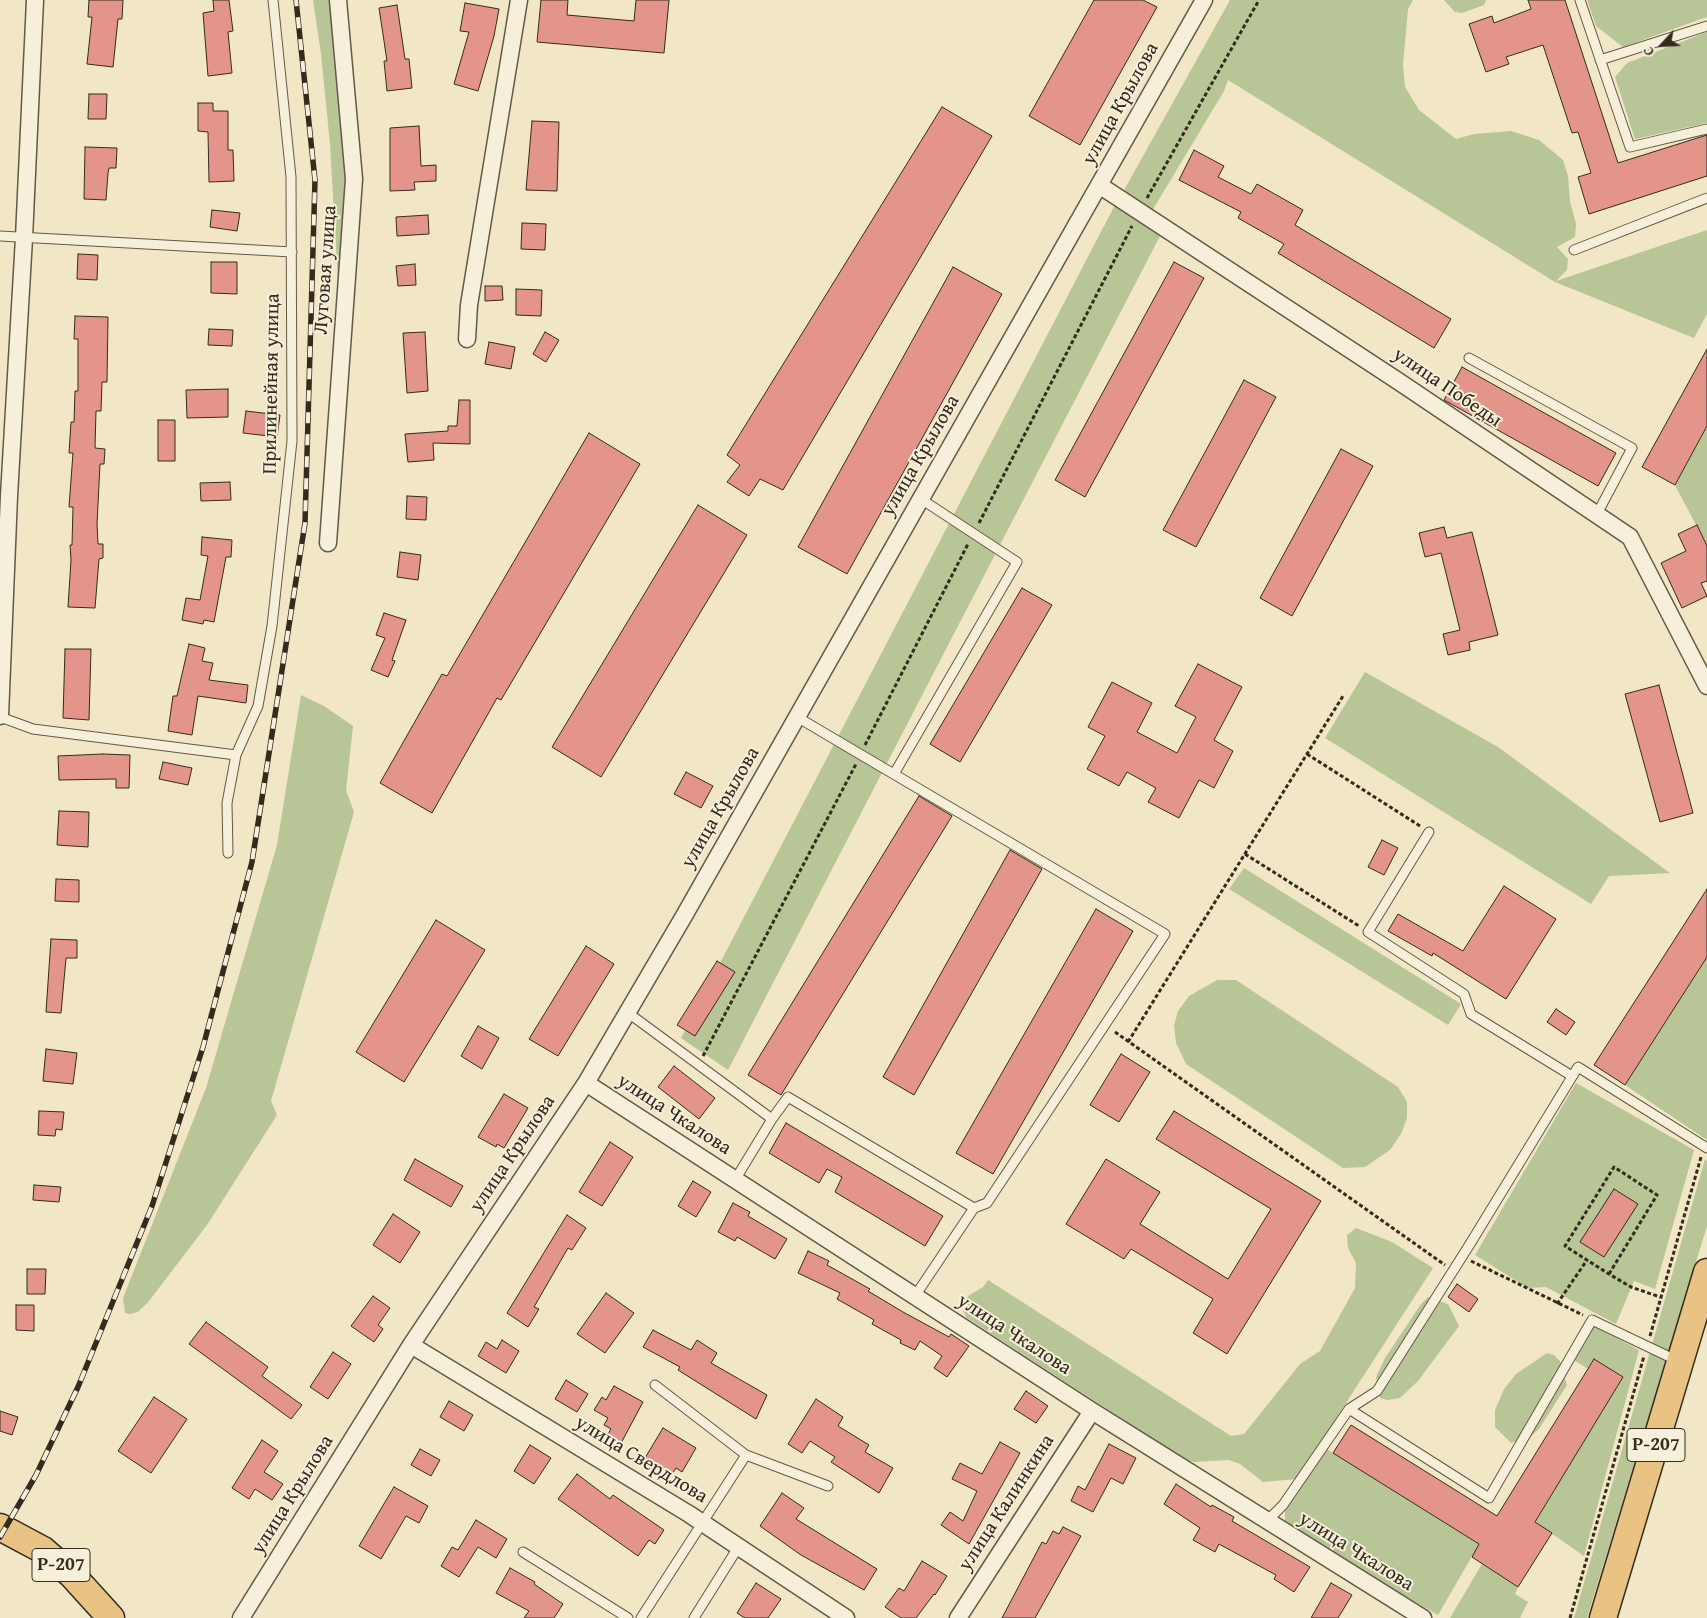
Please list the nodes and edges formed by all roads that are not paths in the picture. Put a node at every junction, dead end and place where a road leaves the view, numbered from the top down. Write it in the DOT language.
graph roads {
  1 [pos="34,0"];
  2 [pos="273,0"];
  3 [pos="338,0"];
  4 [pos="519,0"];
  5 [pos="1204,0"];
  6 [pos="1580,0"];
  7 [pos="1707,26"];
  8 [pos="1600,60"];
  9 [pos="1707,129"];
  10 [pos="1099,185"];
  11 [pos="1707,198"];
  12 [pos="0,236"];
  13 [pos="24,238"];
  14 [pos="1574,250"];
  15 [pos="292,252"];
  16 [pos="467,339"];
  17 [pos="1468,358"];
  18 [pos="4,496"];
  19 [pos="921,499"];
  20 [pos="1597,514"];
  21 [pos="328,543"];
  22 [pos="1707,686"];
  23 [pos="0,716"];
  24 [pos="797,717"];
  25 [pos="236,756"];
  26 [pos="894,774"];
  27 [pos="1429,832"];
  28 [pos="228,853"];
  29 [pos="627,1012"];
  30 [pos="1572,1076"];
  31 [pos="586,1083"];
  32 [pos="772,1119"];
  33 [pos="1706,1147"];
  34 [pos="735,1180"];
  35 [pos="974,1208"];
  36 [pos="1707,1272"];
  37 [pos="915,1296"];
  38 [pos="411,1345"];
  39 [pos="1681,1363"];
  40 [pos="655,1385"];
  41 [pos="1349,1409"];
  42 [pos="1092,1411"];
  43 [pos="746,1454"];
  44 [pos="828,1486"];
  45 [pos="1266,1522"];
  46 [pos="703,1523"];
  47 [pos="0,1527"];
  48 [pos="739,1546"];
  49 [pos="523,1552"];
  50 [pos="111,1618"];
  51 [pos="241,1618"];
  52 [pos="628,1618"];
  53 [pos="641,1618"];
  54 [pos="694,1618"];
  55 [pos="846,1618"];
  56 [pos="958,1618"];
  57 [pos="1423,1618"];
  58 [pos="1603,1618"];
  1 -- 13 [label="street"];
  2 -- 15 [label="lane, Прилинейная улица"];
  3 -- 21 [label="street, Луговая улица"];
  4 -- 16 [label="street"];
  5 -- 10 [label="street, улица Крылова"];
  6 -- 8 [label="lane"];
  7 -- 8 [label="lane"];
  8 -- 9 [label="lane"];
  10 -- 19 [label="street, улица Крылова"];
  10 -- 20 [label="street, улица Победы"];
  11 -- 14 [label="lane"];
  12 -- 13 [label="lane"];
  13 -- 15 [label="lane"];
  13 -- 18 [label="street"];
  15 -- 25 [label="lane, Прилинейная улица"];
  17 -- 20 [label="lane"];
  18 -- 23 [label="street"];
  19 -- 24 [label="street, улица Крылова"];
  19 -- 26 [label="lane"];
  20 -- 22 [label="street, улица Победы"];
  23 -- 25 [label="lane"];
  24 -- 26 [label="lane"];
  24 -- 29 [label="street, улица Крылова"];
  25 -- 28 [label="lane, Прилинейная улица"];
  26 -- 35 [label="lane"];
  27 -- 30 [label="lane"];
  29 -- 31 [label="street, улица Крылова"];
  29 -- 32 [label="lane"];
  30 -- 33 [label="lane"];
  30 -- 41 [label="lane"];
  31 -- 34 [label="street, улица Чкалова"];
  31 -- 38 [label="street, улица Крылова"];
  32 -- 34 [label="lane"];
  32 -- 35 [label="lane"];
  34 -- 37 [label="street, улица Чкалова"];
  35 -- 37 [label="lane"];
  36 -- 39 [label="main road, Р-207"];
  37 -- 42 [label="street, улица Чкалова"];
  38 -- 46 [label="street, улица Свердлова"];
  38 -- 51 [label="street, улица Крылова"];
  39 -- 41 [label="lane"];
  39 -- 58 [label="main road, Р-207"];
  40 -- 43 [label="lane"];
  41 -- 45 [label="lane"];
  42 -- 45 [label="street, улица Чкалова"];
  42 -- 56 [label="street, улица Калинкина"];
  43 -- 44 [label="lane"];
  43 -- 46 [label="lane"];
  45 -- 57 [label="street, улица Чкалова"];
  46 -- 48 [label="street, улица Свердлова"];
  46 -- 53 [label="lane"];
  47 -- 50 [label="main road, Р-207"];
  48 -- 54 [label="lane"];
  48 -- 55 [label="street, улица Свердлова"];
  49 -- 52 [label="lane"];
}
